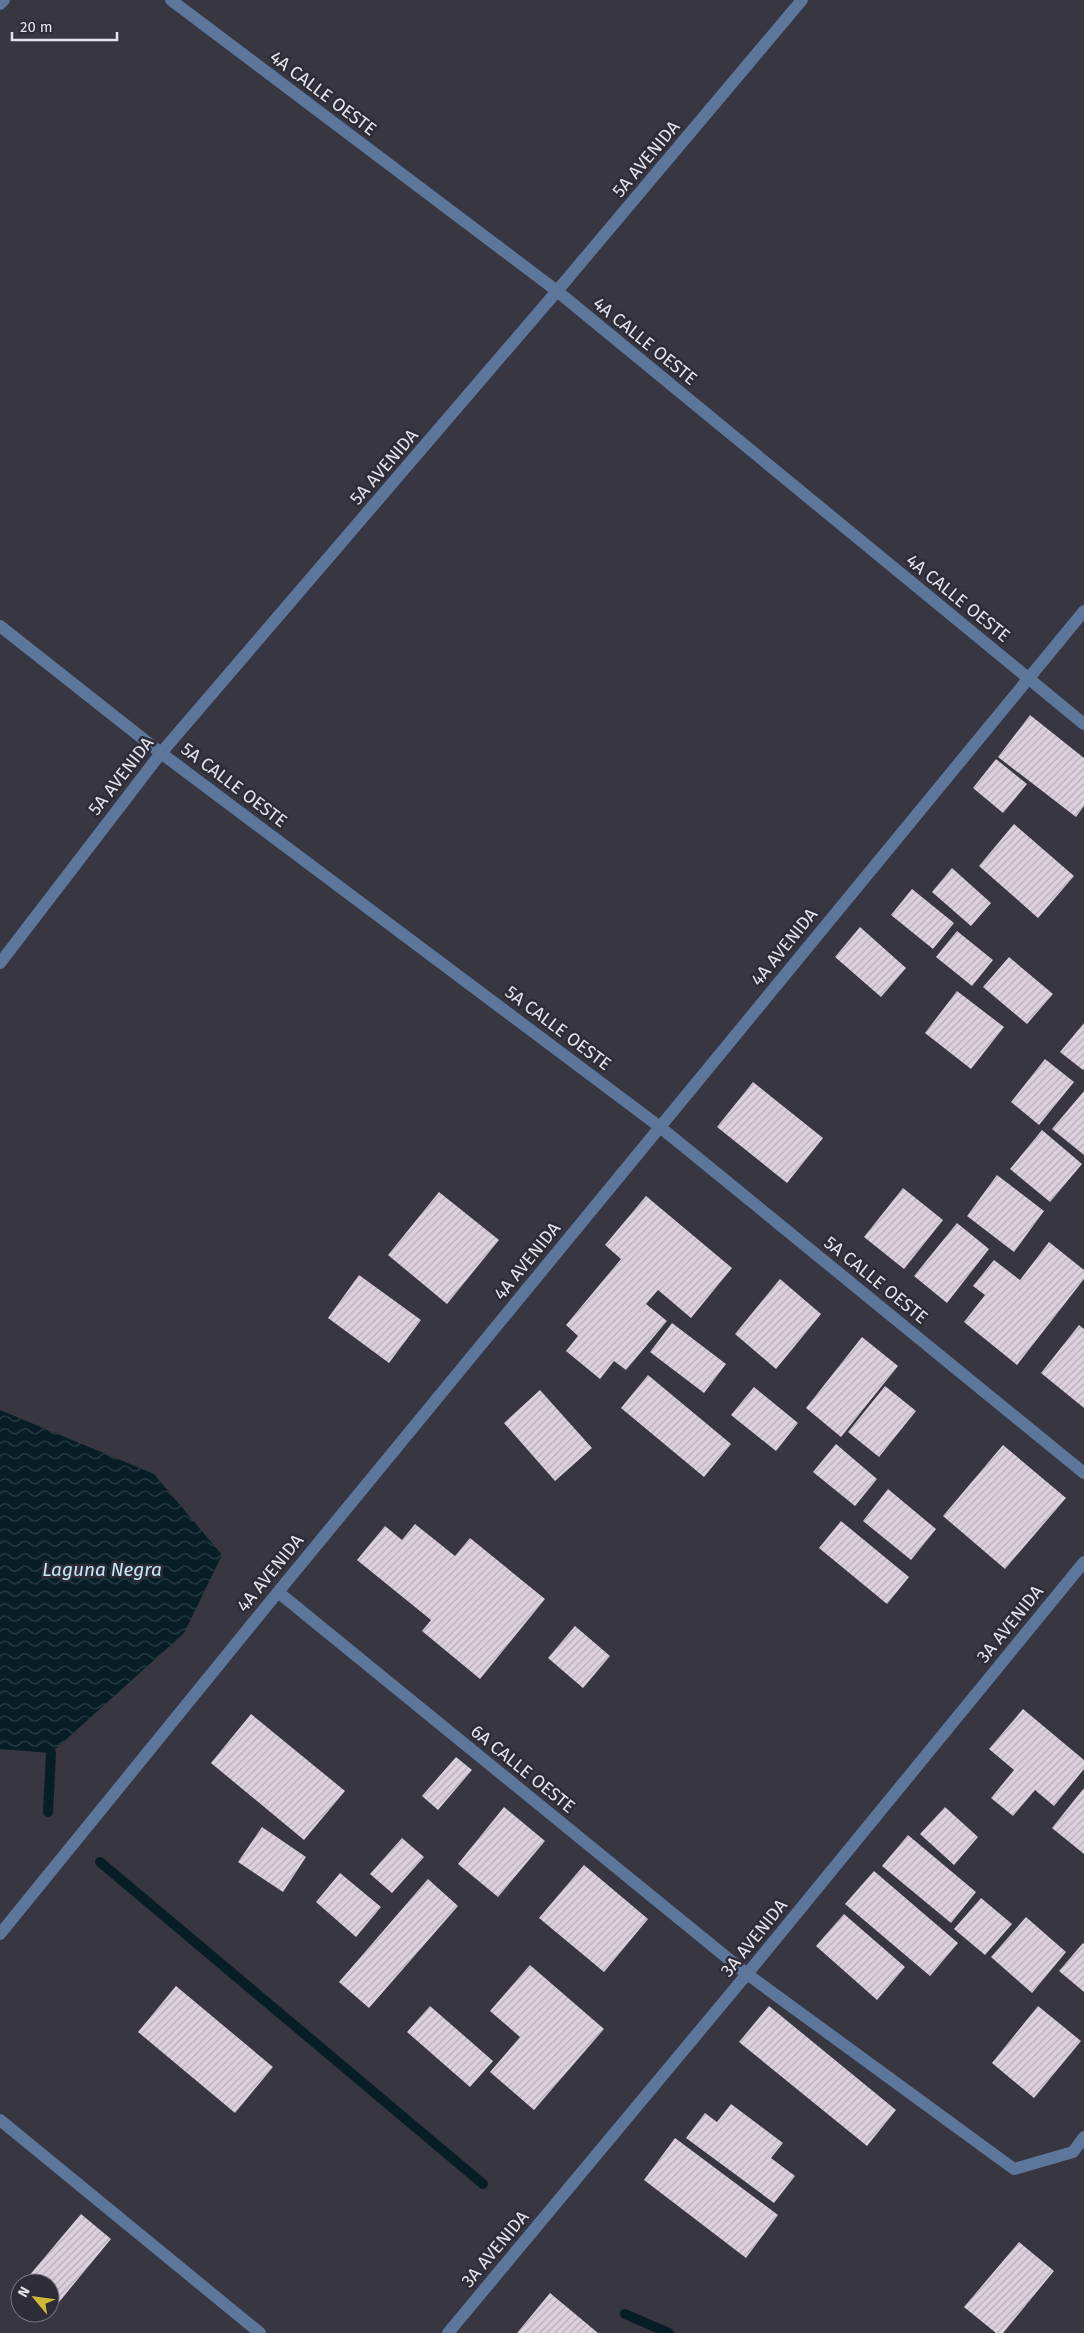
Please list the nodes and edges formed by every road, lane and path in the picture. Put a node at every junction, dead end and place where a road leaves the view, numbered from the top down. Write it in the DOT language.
graph roads {
  1 [pos="4,0"];
  2 [pos="171,0"];
  3 [pos="802,0"];
  4 [pos="0,4"];
  5 [pos="557,291"];
  6 [pos="1084,610"];
  7 [pos="0,626"];
  8 [pos="1027,678"];
  9 [pos="1084,724"];
  10 [pos="161,753"];
  11 [pos="0,963"];
  12 [pos="660,1126"];
  13 [pos="1084,1473"];
  14 [pos="1084,1562"];
  15 [pos="278,1592"];
  16 [pos="0,1934"];
  17 [pos="747,1974"];
  18 [pos="0,2120"];
  19 [pos="1084,2137"];
  20 [pos="260,2333"];
  21 [pos="448,2333"];
  1 -- 4 [label="street"];
  2 -- 5 [label="street, 4A CALLE OESTE"];
  3 -- 5 [label="street, 5A AVENIDA"];
  5 -- 8 [label="street, 4A CALLE OESTE"];
  5 -- 10 [label="street, 5A AVENIDA"];
  6 -- 8 [label="street, 4A AVENIDA"];
  7 -- 10 [label="street, 5A CALLE OESTE"];
  8 -- 9 [label="street, 4A CALLE OESTE"];
  8 -- 12 [label="street, 4A AVENIDA"];
  10 -- 11 [label="street, 5A AVENIDA"];
  10 -- 12 [label="street, 5A CALLE OESTE"];
  12 -- 13 [label="street, 5A CALLE OESTE"];
  12 -- 15 [label="street, 4A AVENIDA"];
  14 -- 17 [label="street, 3A AVENIDA"];
  15 -- 16 [label="street, 4A AVENIDA"];
  15 -- 17 [label="street, 6A CALLE OESTE"];
  17 -- 19 [label="street, 6A CALLE OESTE"];
  17 -- 21 [label="street, 3A AVENIDA"];
  18 -- 20 [label="street"];
}
